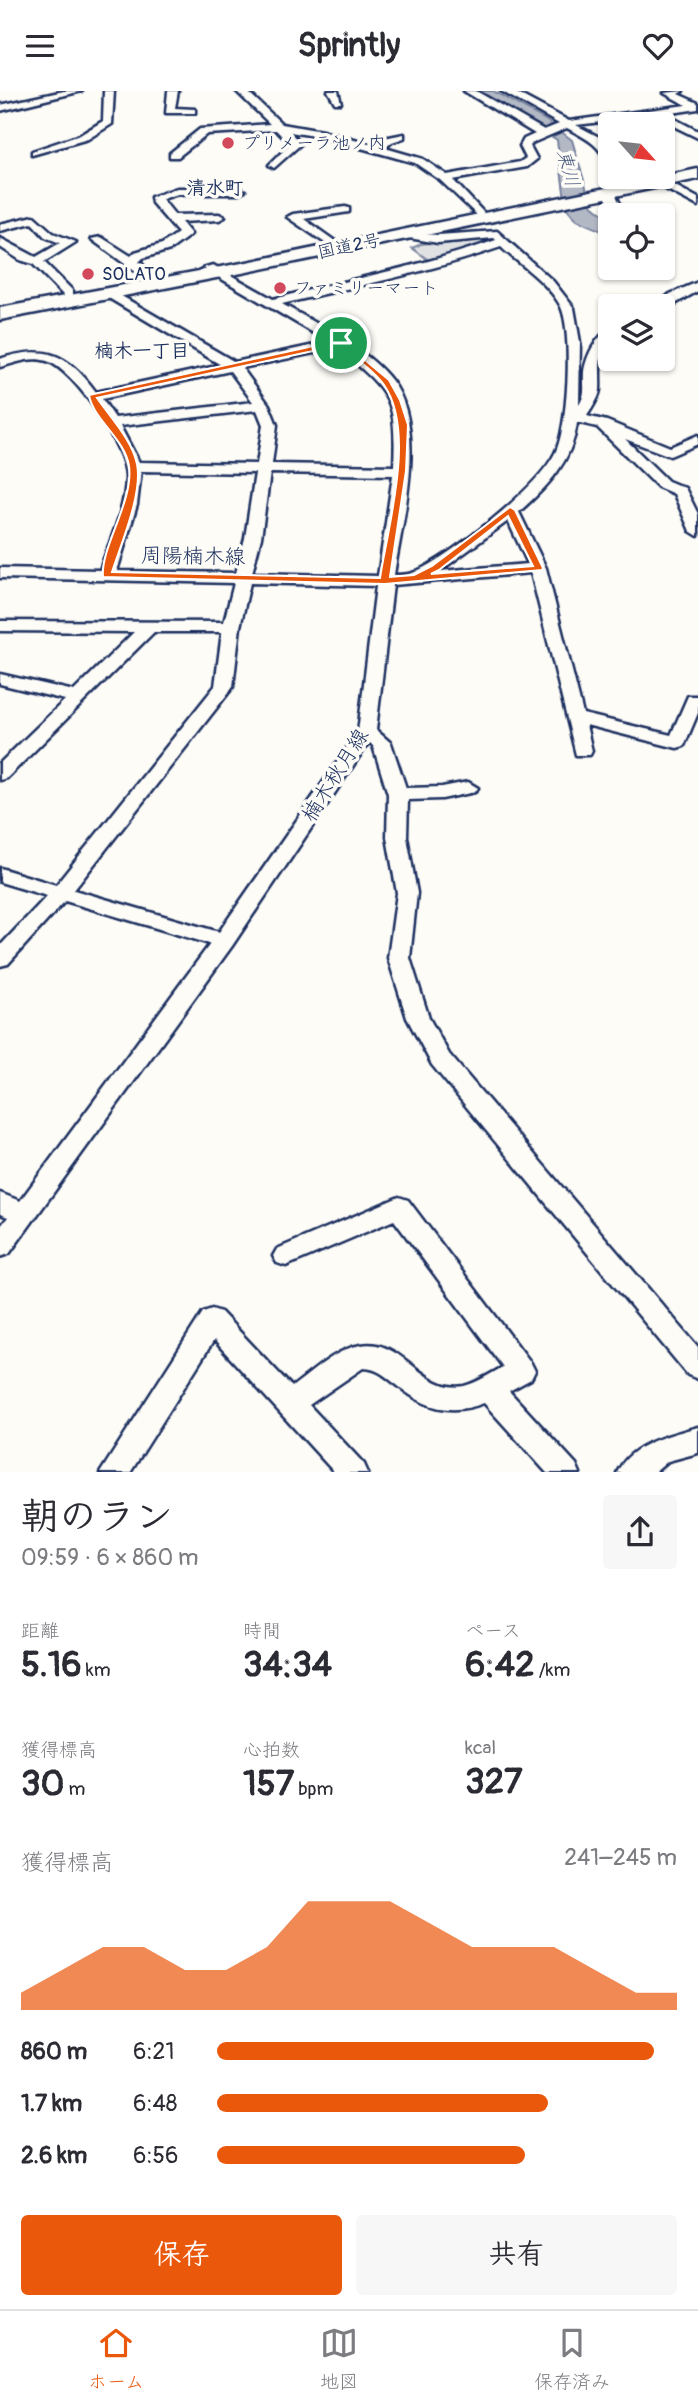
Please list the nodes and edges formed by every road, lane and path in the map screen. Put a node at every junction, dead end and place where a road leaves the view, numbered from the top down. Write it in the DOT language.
graph roads {
  1 [pos="43,91"];
  2 [pos="78,91"];
  3 [pos="109,91"];
  4 [pos="173,91"];
  5 [pos="241,91"];
  6 [pos="469,91"];
  7 [pos="506,91"];
  8 [pos="678,91"];
  9 [pos="55,96"];
  10 [pos="697,106"];
  11 [pos="0,108"];
  12 [pos="191,111"];
  13 [pos="661,112"];
  14 [pos="598,120"];
  15 [pos="568,124"];
  16 [pos="676,124"];
  17 [pos="279,127"];
  18 [pos="542,134"];
  19 [pos="697,135"];
  20 [pos="400,136"];
  21 [pos="598,142"];
  22 [pos="378,150"];
  23 [pos="36,153"];
  24 [pos="174,155"];
  25 [pos="274,165"];
  26 [pos="698,166"];
  27 [pos="676,172"];
  28 [pos="698,174"];
  29 [pos="676,176"];
  30 [pos="446,178"];
  31 [pos="607,189"];
  32 [pos="676,189"];
  33 [pos="239,191"];
  34 [pos="698,202"];
  35 [pos="614,203"];
  36 [pos="536,204"];
  37 [pos="345,210"];
  38 [pos="478,213"];
  39 [pos="219,217"];
  40 [pos="170,219"];
  41 [pos="0,228"];
  42 [pos="407,235"];
  43 [pos="97,239"];
  44 [pos="0,242"];
  45 [pos="503,242"];
  46 [pos="331,243"];
  47 [pos="37,261"];
  48 [pos="133,261"];
  49 [pos="213,271"];
  50 [pos="152,278"];
  51 [pos="698,286"];
  52 [pos="69,294"];
  53 [pos="111,294"];
  54 [pos="675,297"];
  55 [pos="273,303"];
  56 [pos="0,306"];
  57 [pos="0,314"];
  58 [pos="341,343"];
  59 [pos="598,350"];
  60 [pos="0,363"];
  61 [pos="234,367"];
  62 [pos="92,397"];
  63 [pos="262,405"];
  64 [pos="574,418"];
  65 [pos="109,423"];
  66 [pos="602,424"];
  67 [pos="698,439"];
  68 [pos="133,466"];
  69 [pos="262,468"];
  70 [pos="401,471"];
  71 [pos="510,510"];
  72 [pos="698,531"];
  73 [pos="538,568"];
  74 [pos="0,573"];
  75 [pos="107,575"];
  76 [pos="242,578"];
  77 [pos="416,578"];
  78 [pos="385,581"];
  79 [pos="0,626"];
  80 [pos="149,627"];
  81 [pos="231,627"];
  82 [pos="0,679"];
  83 [pos="80,698"];
  84 [pos="694,700"];
  85 [pos="574,717"];
  86 [pos="367,731"];
  87 [pos="583,751"];
  88 [pos="3,767"];
  89 [pos="468,788"];
  90 [pos="398,795"];
  91 [pos="0,875"];
  92 [pos="61,893"];
  93 [pos="224,941"];
  94 [pos="0,960"];
  95 [pos="0,1203"];
  96 [pos="24,1213"];
  97 [pos="0,1247"];
  98 [pos="286,1256"];
  99 [pos="698,1367"];
  100 [pos="488,1388"];
  101 [pos="290,1403"];
  102 [pos="698,1440"];
  103 [pos="114,1472"];
  104 [pos="354,1472"];
  105 [pos="566,1472"];
  106 [pos="631,1472"];
  1 -- 9 [label="street"];
  2 -- 9 [label="street"];
  3 -- 23 [label="street"];
  4 -- 12 [label="street"];
  5 -- 17 [label="street"];
  6 -- 18 [label="street"];
  7 -- 15 [label="street"];
  8 -- 10 [label="street"];
  9 -- 11 [label="street"];
  10 -- 13 [label="street"];
  14 -- 15 [label="street"];
  15 -- 18 [label="street"];
  15 -- 21 [label="street"];
  16 -- 19 [label="street"];
  17 -- 22 [label="street"];
  17 -- 24 [label="street"];
  17 -- 25 [label="street"];
  18 -- 30 [label="street"];
  20 -- 22 [label="street"];
  22 -- 30 [label="street"];
  26 -- 27 [label="highway, 国道2号"];
  28 -- 29 [label="highway, 国道2号"];
  30 -- 38 [label="street"];
  31 -- 35 [label="street"];
  31 -- 36 [label="highway, 国道2号"];
  32 -- 34 [label="street"];
  33 -- 40 [label="street"];
  36 -- 38 [label="highway, 国道2号"];
  36 -- 42 [label="highway, 国道2号"];
  37 -- 46 [label="street"];
  38 -- 46 [label="highway, 国道2号"];
  39 -- 40 [label="street"];
  40 -- 48 [label="street"];
  41 -- 47 [label="street"];
  42 -- 45 [label="street"];
  42 -- 49 [label="highway, 国道2号"];
  43 -- 48 [label="street"];
  44 -- 47 [label="street"];
  45 -- 55 [label="street"];
  45 -- 64 [label="street"];
  46 -- 49 [label="highway, 国道2号"];
  47 -- 52 [label="street"];
  48 -- 50 [label="street"];
  49 -- 50 [label="highway, 国道2号"];
  49 -- 53 [label="highway, 国道2号"];
  49 -- 55 [label="street, 楠木秋月線"];
  50 -- 52 [label="highway, 国道2号"];
  51 -- 54 [label="street"];
  52 -- 56 [label="highway, 国道2号"];
  53 -- 57 [label="highway, 国道2号"];
  53 -- 61 [label="street"];
  55 -- 58 [label="street, 楠木秋月線"];
  58 -- 61 [label="street"];
  58 -- 70 [label="street, 楠木秋月線"];
  59 -- 64 [label="street"];
  60 -- 62 [label="street"];
  61 -- 62 [label="street"];
  61 -- 63 [label="street"];
  62 -- 65 [label="street"];
  63 -- 65 [label="street"];
  63 -- 69 [label="street"];
  64 -- 66 [label="street"];
  64 -- 71 [label="street"];
  65 -- 68 [label="street"];
  66 -- 67 [label="street"];
  66 -- 72 [label="street"];
  68 -- 69 [label="street"];
  68 -- 75 [label="street"];
  69 -- 70 [label="street"];
  69 -- 76 [label="street"];
  70 -- 78 [label="street, 楠木秋月線"];
  71 -- 73 [label="street"];
  71 -- 77 [label="street"];
  73 -- 77 [label="street, 周陽楠木線"];
  73 -- 85 [label="street"];
  74 -- 75 [label="street, 周陽楠木線"];
  75 -- 76 [label="street, 周陽楠木線"];
  76 -- 78 [label="street, 周陽楠木線"];
  76 -- 81 [label="street"];
  77 -- 78 [label="street, 周陽楠木線"];
  78 -- 86 [label="street, 楠木秋月線"];
  79 -- 80 [label="street"];
  80 -- 81 [label="street"];
  80 -- 83 [label="street"];
  81 -- 92 [label="street"];
  82 -- 83 [label="street"];
  83 -- 88 [label="street"];
  84 -- 85 [label="street"];
  85 -- 87 [label="street"];
  86 -- 90 [label="street"];
  86 -- 93 [label="street, 楠木秋月線"];
  89 -- 90 [label="street"];
  90 -- 99 [label="street"];
  91 -- 92 [label="street"];
  92 -- 93 [label="street"];
  92 -- 94 [label="street"];
  93 -- 96 [label="street, 楠木秋月線"];
  95 -- 96 [label="street"];
  96 -- 97 [label="street, 楠木秋月線"];
  98 -- 100 [label="street"];
  100 -- 101 [label="street"];
  100 -- 105 [label="street"];
  101 -- 103 [label="street"];
  101 -- 104 [label="street"];
  102 -- 106 [label="street"];
}
